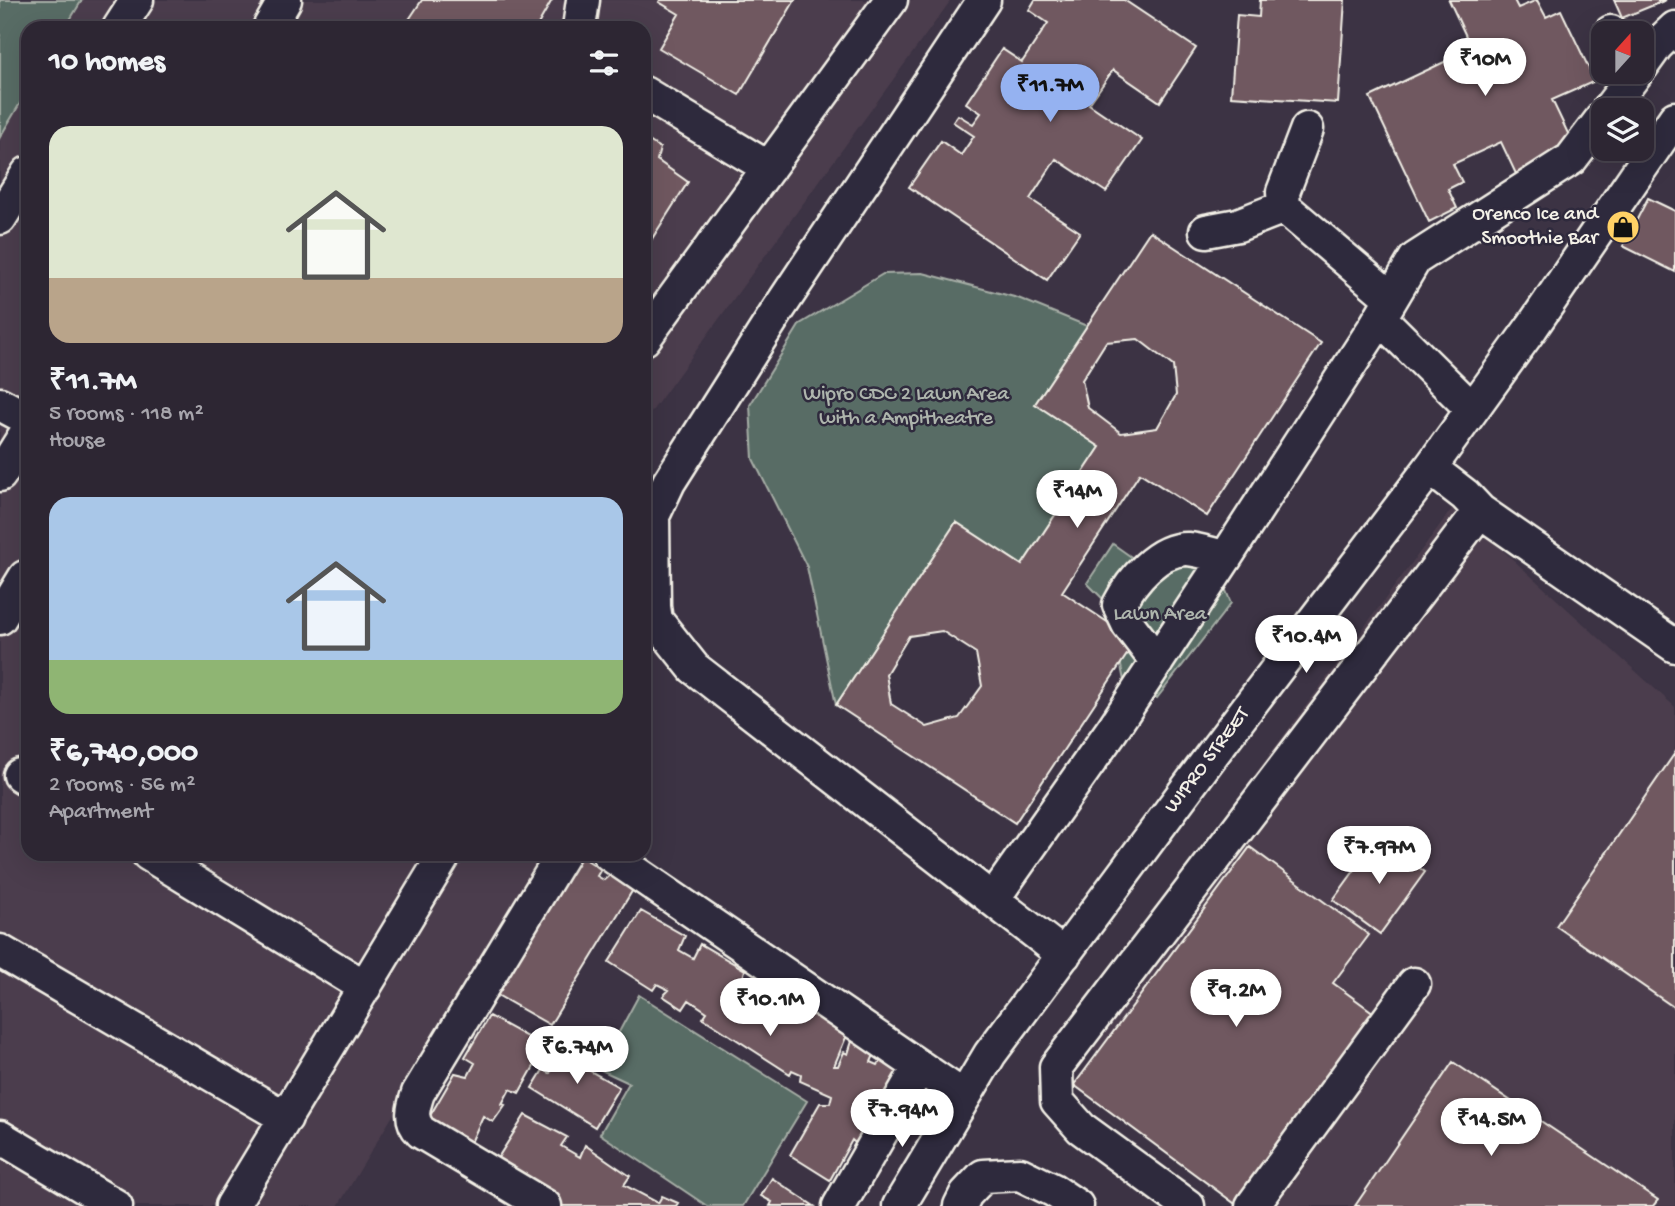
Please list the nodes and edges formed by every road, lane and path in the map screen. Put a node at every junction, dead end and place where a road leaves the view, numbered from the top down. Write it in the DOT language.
graph roads {
  1 [pos="137,0"];
  2 [pos="583,0"];
  3 [pos="891,0"];
  4 [pos="984,0"];
  5 [pos="124,21"];
  6 [pos="580,21"];
  7 [pos="1675,28"];
  8 [pos="1654,49"];
  9 [pos="651,97"];
  10 [pos="1675,118"];
  11 [pos="1307,130"];
  12 [pos="1591,133"];
  13 [pos="769,168"];
  14 [pos="21,184"];
  15 [pos="1284,207"];
  16 [pos="0,218"];
  17 [pos="1206,231"];
  18 [pos="1385,308"];
  19 [pos="651,329"];
  20 [pos="0,404"];
  21 [pos="1472,410"];
  22 [pos="21,415"];
  23 [pos="21,441"];
  24 [pos="1430,468"];
  25 [pos="0,475"];
  26 [pos="1480,511"];
  27 [pos="1226,557"];
  28 [pos="21,584"];
  29 [pos="0,618"];
  30 [pos="1675,646"];
  31 [pos="1157,662"];
  32 [pos="159,861"];
  33 [pos="441,861"];
  34 [pos="559,861"];
  35 [pos="619,861"];
  36 [pos="993,899"];
  37 [pos="0,951"];
  38 [pos="1064,955"];
  39 [pos="1414,984"];
  40 [pos="365,987"];
  41 [pos="919,1067"];
  42 [pos="964,1097"];
  43 [pos="286,1118"];
  44 [pos="0,1137"];
  45 [pos="116,1206"];
  46 [pos="232,1206"];
  47 [pos="545,1206"];
  48 [pos="839,1206"];
  49 [pos="899,1206"];
  50 [pos="960,1206"];
  51 [pos="1077,1206"];
  52 [pos="1188,1206"];
  53 [pos="1252,1206"];
  1 -- 5 [label="street"];
  2 -- 6 [label="street"];
  3 -- 13 [label="street"];
  4 -- 36 [label="street"];
  7 -- 8 [label="street"];
  9 -- 13 [label="street"];
  10 -- 21 [label="street, WIPRO STREET"];
  11 -- 15 [label="street"];
  12 -- 18 [label="street"];
  13 -- 19 [label="street"];
  14 -- 16 [label="street"];
  15 -- 17 [label="street"];
  15 -- 18 [label="street"];
  18 -- 21 [label="street"];
  18 -- 27 [label="street"];
  20 -- 22 [label="street"];
  21 -- 24 [label="street, WIPRO STREET"];
  23 -- 25 [label="street"];
  24 -- 26 [label="street"];
  24 -- 38 [label="street, WIPRO STREET"];
  26 -- 30 [label="street"];
  26 -- 52 [label="street"];
  27 -- 31 [label="street"];
  27 -- 31 [label="street"];
  28 -- 29 [label="street"];
  31 -- 36 [label="street"];
  32 -- 40 [label="street"];
  33 -- 40 [label="street"];
  34 -- 47 [label="street"];
  35 -- 41 [label="street"];
  36 -- 38 [label="street"];
  37 -- 43 [label="street"];
  38 -- 42 [label="street, WIPRO STREET"];
  39 -- 53 [label="street"];
  40 -- 43 [label="street"];
  41 -- 42 [label="street"];
  41 -- 48 [label="street"];
  42 -- 49 [label="street, WIPRO STREET"];
  43 -- 46 [label="street"];
  44 -- 45 [label="street"];
  50 -- 51 [label="street"];
}
